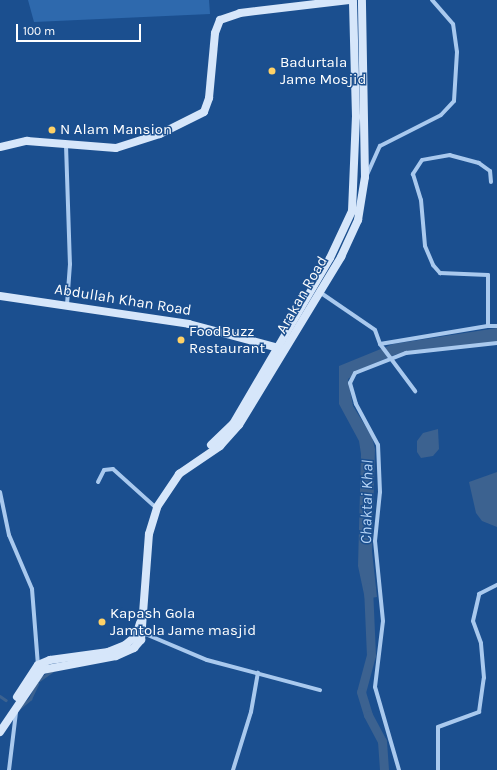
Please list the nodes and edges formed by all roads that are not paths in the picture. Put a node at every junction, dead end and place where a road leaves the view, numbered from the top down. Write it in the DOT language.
graph roads {
  1 [pos="349,0"];
  2 [pos="353,0"];
  3 [pos="362,0"];
  4 [pos="432,0"];
  5 [pos="66,145"];
  6 [pos="0,147"];
  7 [pos="365,177"];
  8 [pos="491,182"];
  9 [pos="321,293"];
  10 [pos="0,296"];
  11 [pos="67,304"];
  12 [pos="488,326"];
  13 [pos="497,326"];
  14 [pos="497,343"];
  15 [pos="380,344"];
  16 [pos="278,348"];
  17 [pos="286,350"];
  18 [pos="393,358"];
  19 [pos="415,391"];
  20 [pos="98,482"];
  21 [pos="0,492"];
  22 [pos="153,505"];
  23 [pos="497,585"];
  24 [pos="143,632"];
  25 [pos="40,668"];
  26 [pos="258,673"];
  27 [pos="320,690"];
  28 [pos="15,710"];
  29 [pos="0,723"];
  30 [pos="0,732"];
  31 [pos="9,770"];
  32 [pos="233,770"];
  33 [pos="399,770"];
  34 [pos="438,770"];
  1 -- 5 [label="main road"];
  2 -- 16 [label="main road, Arakan Road"];
  3 -- 7 [label="main road, Arakan Road"];
  4 -- 7 [label="street"];
  5 -- 6 [label="main road"];
  5 -- 11 [label="street"];
  7 -- 9 [label="main road, Arakan Road"];
  8 -- 12 [label="street"];
  9 -- 15 [label="street"];
  9 -- 17 [label="main road, Arakan Road"];
  10 -- 11 [label="main road, Abdullah Khan Road"];
  11 -- 16 [label="main road, Abdullah Khan Road"];
  12 -- 13 [label="street"];
  12 -- 15 [label="street"];
  14 -- 18 [label="street"];
  15 -- 18 [label="street"];
  16 -- 17 [label="main road, Abdullah Khan Road"];
  16 -- 22 [label="main road, Arakan Road"];
  17 -- 24 [label="main road, Arakan Road"];
  18 -- 19 [label="street"];
  18 -- 33 [label="street"];
  20 -- 22 [label="street"];
  21 -- 25 [label="street"];
  22 -- 25 [label="main road, Arakan Road"];
  23 -- 34 [label="street"];
  24 -- 25 [label="main road, Arakan Road"];
  24 -- 26 [label="street"];
  25 -- 28 [label="main road"];
  25 -- 29 [label="main road"];
  26 -- 27 [label="street"];
  26 -- 32 [label="street"];
  28 -- 30 [label="main road"];
  28 -- 31 [label="street"];
}
